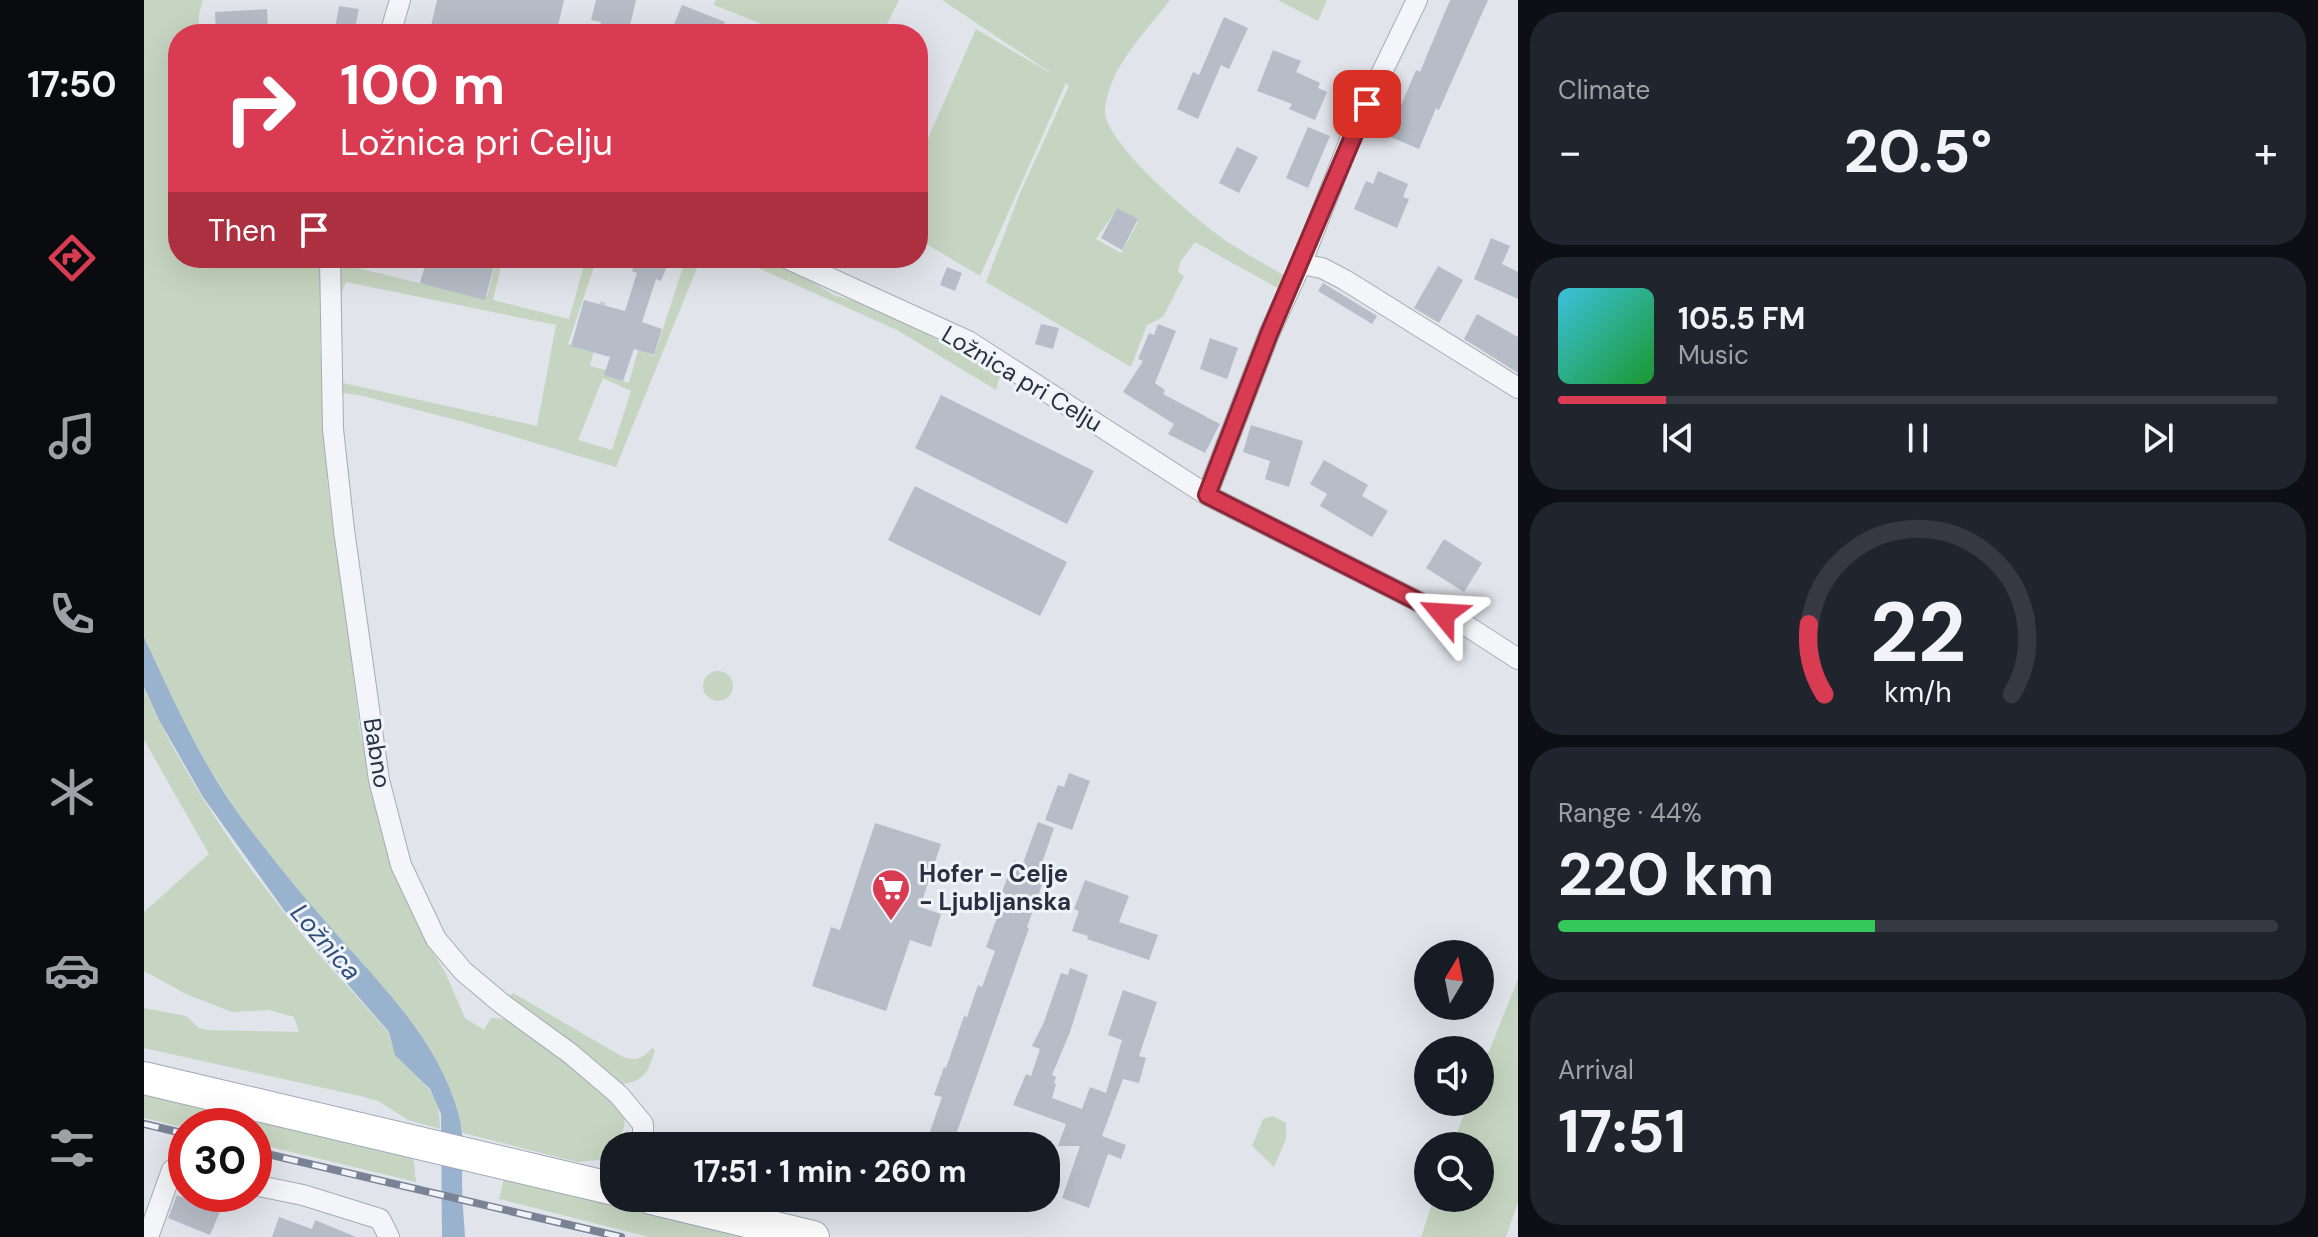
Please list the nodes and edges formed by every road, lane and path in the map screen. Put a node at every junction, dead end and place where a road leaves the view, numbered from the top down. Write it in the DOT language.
graph roads {
  1 [pos="400,0"];
  2 [pos="1417,0"];
  3 [pos="393,24"];
  4 [pos="1301,264"];
  5 [pos="330,268"];
  6 [pos="808,268"];
  7 [pos="1518,388"];
  8 [pos="1207,495"];
  9 [pos="1518,659"];
  10 [pos="144,1078"];
  11 [pos="643,1132"];
  12 [pos="168,1181"];
  13 [pos="600,1186"];
  14 [pos="272,1189"];
  15 [pos="709,1212"];
  16 [pos="148,1237"];
  17 [pos="389,1237"];
  18 [pos="813,1237"];
  1 -- 3 [label="street"];
  2 -- 4 [label="street"];
  4 -- 7 [label="street"];
  4 -- 8 [label="street"];
  5 -- 11 [label="street, Babno"];
  6 -- 8 [label="street, Ložnica pri Celju"];
  8 -- 9 [label="street, Ložnica pri Celju"];
  10 -- 13 [label="main road"];
  12 -- 16 [label="street"];
  14 -- 17 [label="street"];
  15 -- 18 [label="main road"];
}
